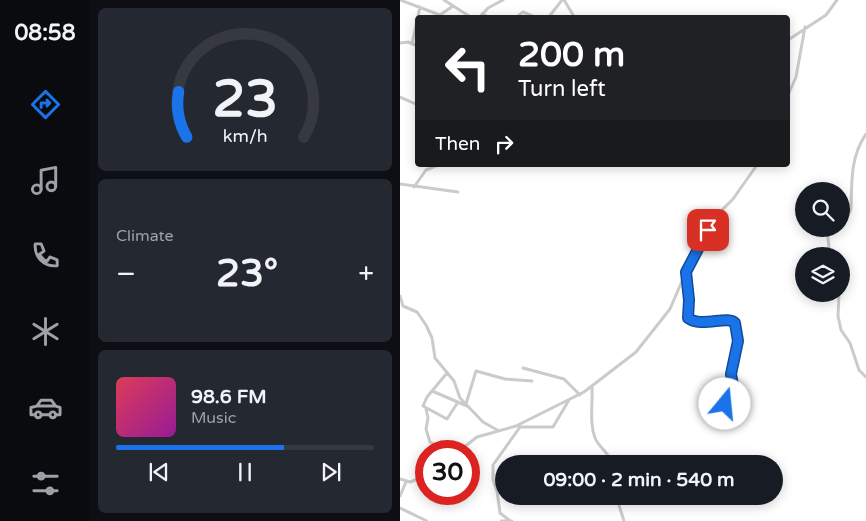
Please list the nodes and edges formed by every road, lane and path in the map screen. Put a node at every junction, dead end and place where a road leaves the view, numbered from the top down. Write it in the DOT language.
graph roads {
  1 [pos="403,0"];
  2 [pos="444,0"];
  3 [pos="502,0"];
  4 [pos="563,0"];
  5 [pos="837,0"];
  6 [pos="453,6"];
  7 [pos="420,7"];
  8 [pos="418,15"];
  9 [pos="467,15"];
  10 [pos="481,15"];
  11 [pos="519,15"];
  12 [pos="530,15"];
  13 [pos="550,15"];
  14 [pos="573,15"];
  15 [pos="805,27"];
  16 [pos="415,30"];
  17 [pos="790,38"];
  18 [pos="400,43"];
  19 [pos="412,44"];
  20 [pos="415,45"];
  21 [pos="790,90"];
  22 [pos="400,97"];
  23 [pos="415,104"];
  24 [pos="866,134"];
  25 [pos="433,167"];
  26 [pos="756,167"];
  27 [pos="400,184"];
  28 [pos="414,187"];
  29 [pos="458,192"];
  30 [pos="850,212"];
  31 [pos="685,273"];
  32 [pos="400,296"];
  33 [pos="839,302"];
  34 [pos="402,308"];
  35 [pos="523,368"];
  36 [pos="448,373"];
  37 [pos="866,377"];
  38 [pos="532,380"];
  39 [pos="592,386"];
  40 [pos="432,391"];
  41 [pos="580,395"];
  42 [pos="569,400"];
  43 [pos="458,402"];
  44 [pos="467,405"];
  45 [pos="426,409"];
  46 [pos="737,425"];
  47 [pos="518,427"];
  48 [pos="499,431"];
  49 [pos="429,440"];
  50 [pos="472,440"];
  51 [pos="609,455"];
  52 [pos="400,479"];
  53 [pos="415,481"];
  54 [pos="406,482"];
  55 [pos="400,496"];
  56 [pos="619,505"];
  57 [pos="400,508"];
  58 [pos="427,521"];
  59 [pos="501,521"];
  60 [pos="510,521"];
  61 [pos="624,521"];
  1 -- 7 [label="street"];
  2 -- 6 [label="street"];
  3 -- 10 [label="street"];
  4 -- 13 [label="street"];
  4 -- 14 [label="street"];
  5 -- 15 [label="street"];
  6 -- 7 [label="street"];
  6 -- 9 [label="street"];
  7 -- 8 [label="street"];
  11 -- 12 [label="street"];
  15 -- 17 [label="street"];
  15 -- 21 [label="street"];
  16 -- 19 [label="street"];
  18 -- 19 [label="street"];
  19 -- 20 [label="street"];
  22 -- 23 [label="street"];
  24 -- 30 [label="street"];
  25 -- 28 [label="street"];
  26 -- 31 [label="street"];
  27 -- 28 [label="street"];
  28 -- 29 [label="street"];
  31 -- 39 [label="street"];
  31 -- 46 [label="street"];
  32 -- 34 [label="street"];
  33 -- 37 [label="street"];
  34 -- 36 [label="street"];
  35 -- 41 [label="street"];
  36 -- 40 [label="street"];
  36 -- 44 [label="street"];
  38 -- 44 [label="street"];
  39 -- 41 [label="street"];
  39 -- 51 [label="street"];
  40 -- 43 [label="street"];
  40 -- 45 [label="street"];
  41 -- 42 [label="street"];
  42 -- 47 [label="street"];
  42 -- 47 [label="street"];
  43 -- 44 [label="street"];
  43 -- 45 [label="street"];
  44 -- 48 [label="street"];
  45 -- 49 [label="street"];
  47 -- 48 [label="street"];
  47 -- 60 [label="street"];
  48 -- 50 [label="street"];
  52 -- 54 [label="street"];
  53 -- 54 [label="street"];
  54 -- 55 [label="street"];
  56 -- 61 [label="street"];
  57 -- 58 [label="street"];
  59 -- 60 [label="street"];
}
